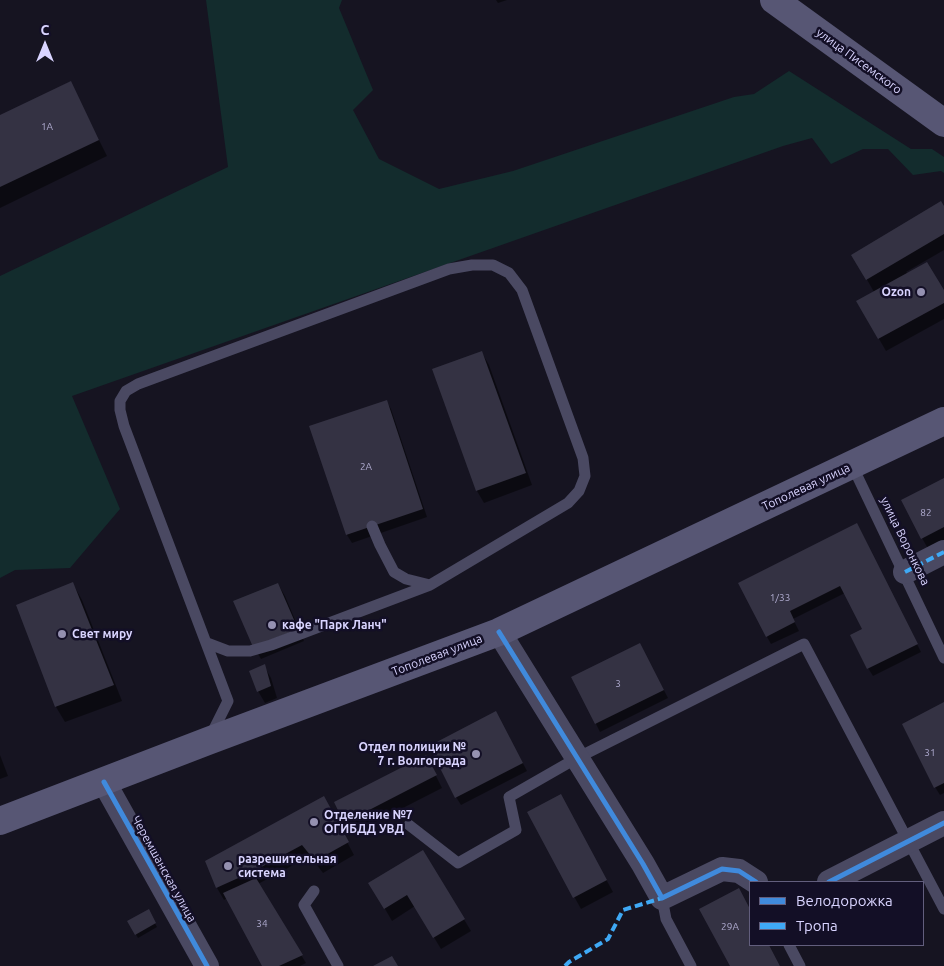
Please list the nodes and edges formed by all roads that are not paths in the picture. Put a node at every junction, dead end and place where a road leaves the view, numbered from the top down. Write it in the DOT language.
graph roads {
  1 [pos="774,0"];
  2 [pos="944,123"];
  3 [pos="944,421"];
  4 [pos="852,465"];
  5 [pos="372,526"];
  6 [pos="944,552"];
  7 [pos="905,572"];
  8 [pos="430,585"];
  9 [pos="499,632"];
  10 [pos="206,643"];
  11 [pos="944,658"];
  12 [pos="208,741"];
  13 [pos="577,758"];
  14 [pos="104,782"];
  15 [pos="0,821"];
  16 [pos="944,824"];
  17 [pos="409,825"];
  18 [pos="910,842"];
  19 [pos="754,881"];
  20 [pos="831,881"];
  21 [pos="314,891"];
  22 [pos="662,898"];
  23 [pos="944,909"];
  24 [pos="790,946"];
  25 [pos="207,966"];
  26 [pos="338,966"];
  27 [pos="691,966"];
  28 [pos="800,966"];
  1 -- 2 [label="main road, улица Писемского"];
  3 -- 4 [label="main road, Тополевая улица"];
  4 -- 7 [label="lane, улица Воронкова"];
  4 -- 9 [label="main road, Тополевая улица"];
  5 -- 8 [label="lane"];
  6 -- 7 [label="street"];
  7 -- 11 [label="lane, улица Воронкова"];
  8 -- 10 [label="lane"];
  8 -- 10 [label="lane"];
  9 -- 12 [label="main road, Тополевая улица"];
  9 -- 13 [label="street"];
  10 -- 12 [label="lane"];
  12 -- 14 [label="main road, Тополевая улица"];
  13 -- 17 [label="lane"];
  13 -- 18 [label="lane"];
  13 -- 22 [label="street"];
  14 -- 15 [label="main road, Тополевая улица"];
  14 -- 25 [label="street, Черемшанская улица"];
  16 -- 18 [label="street"];
  18 -- 20 [label="street"];
  18 -- 23 [label="lane"];
  19 -- 22 [label="street"];
  21 -- 26 [label="lane"];
  22 -- 27 [label="lane"];
  24 -- 28 [label="lane"];
}
